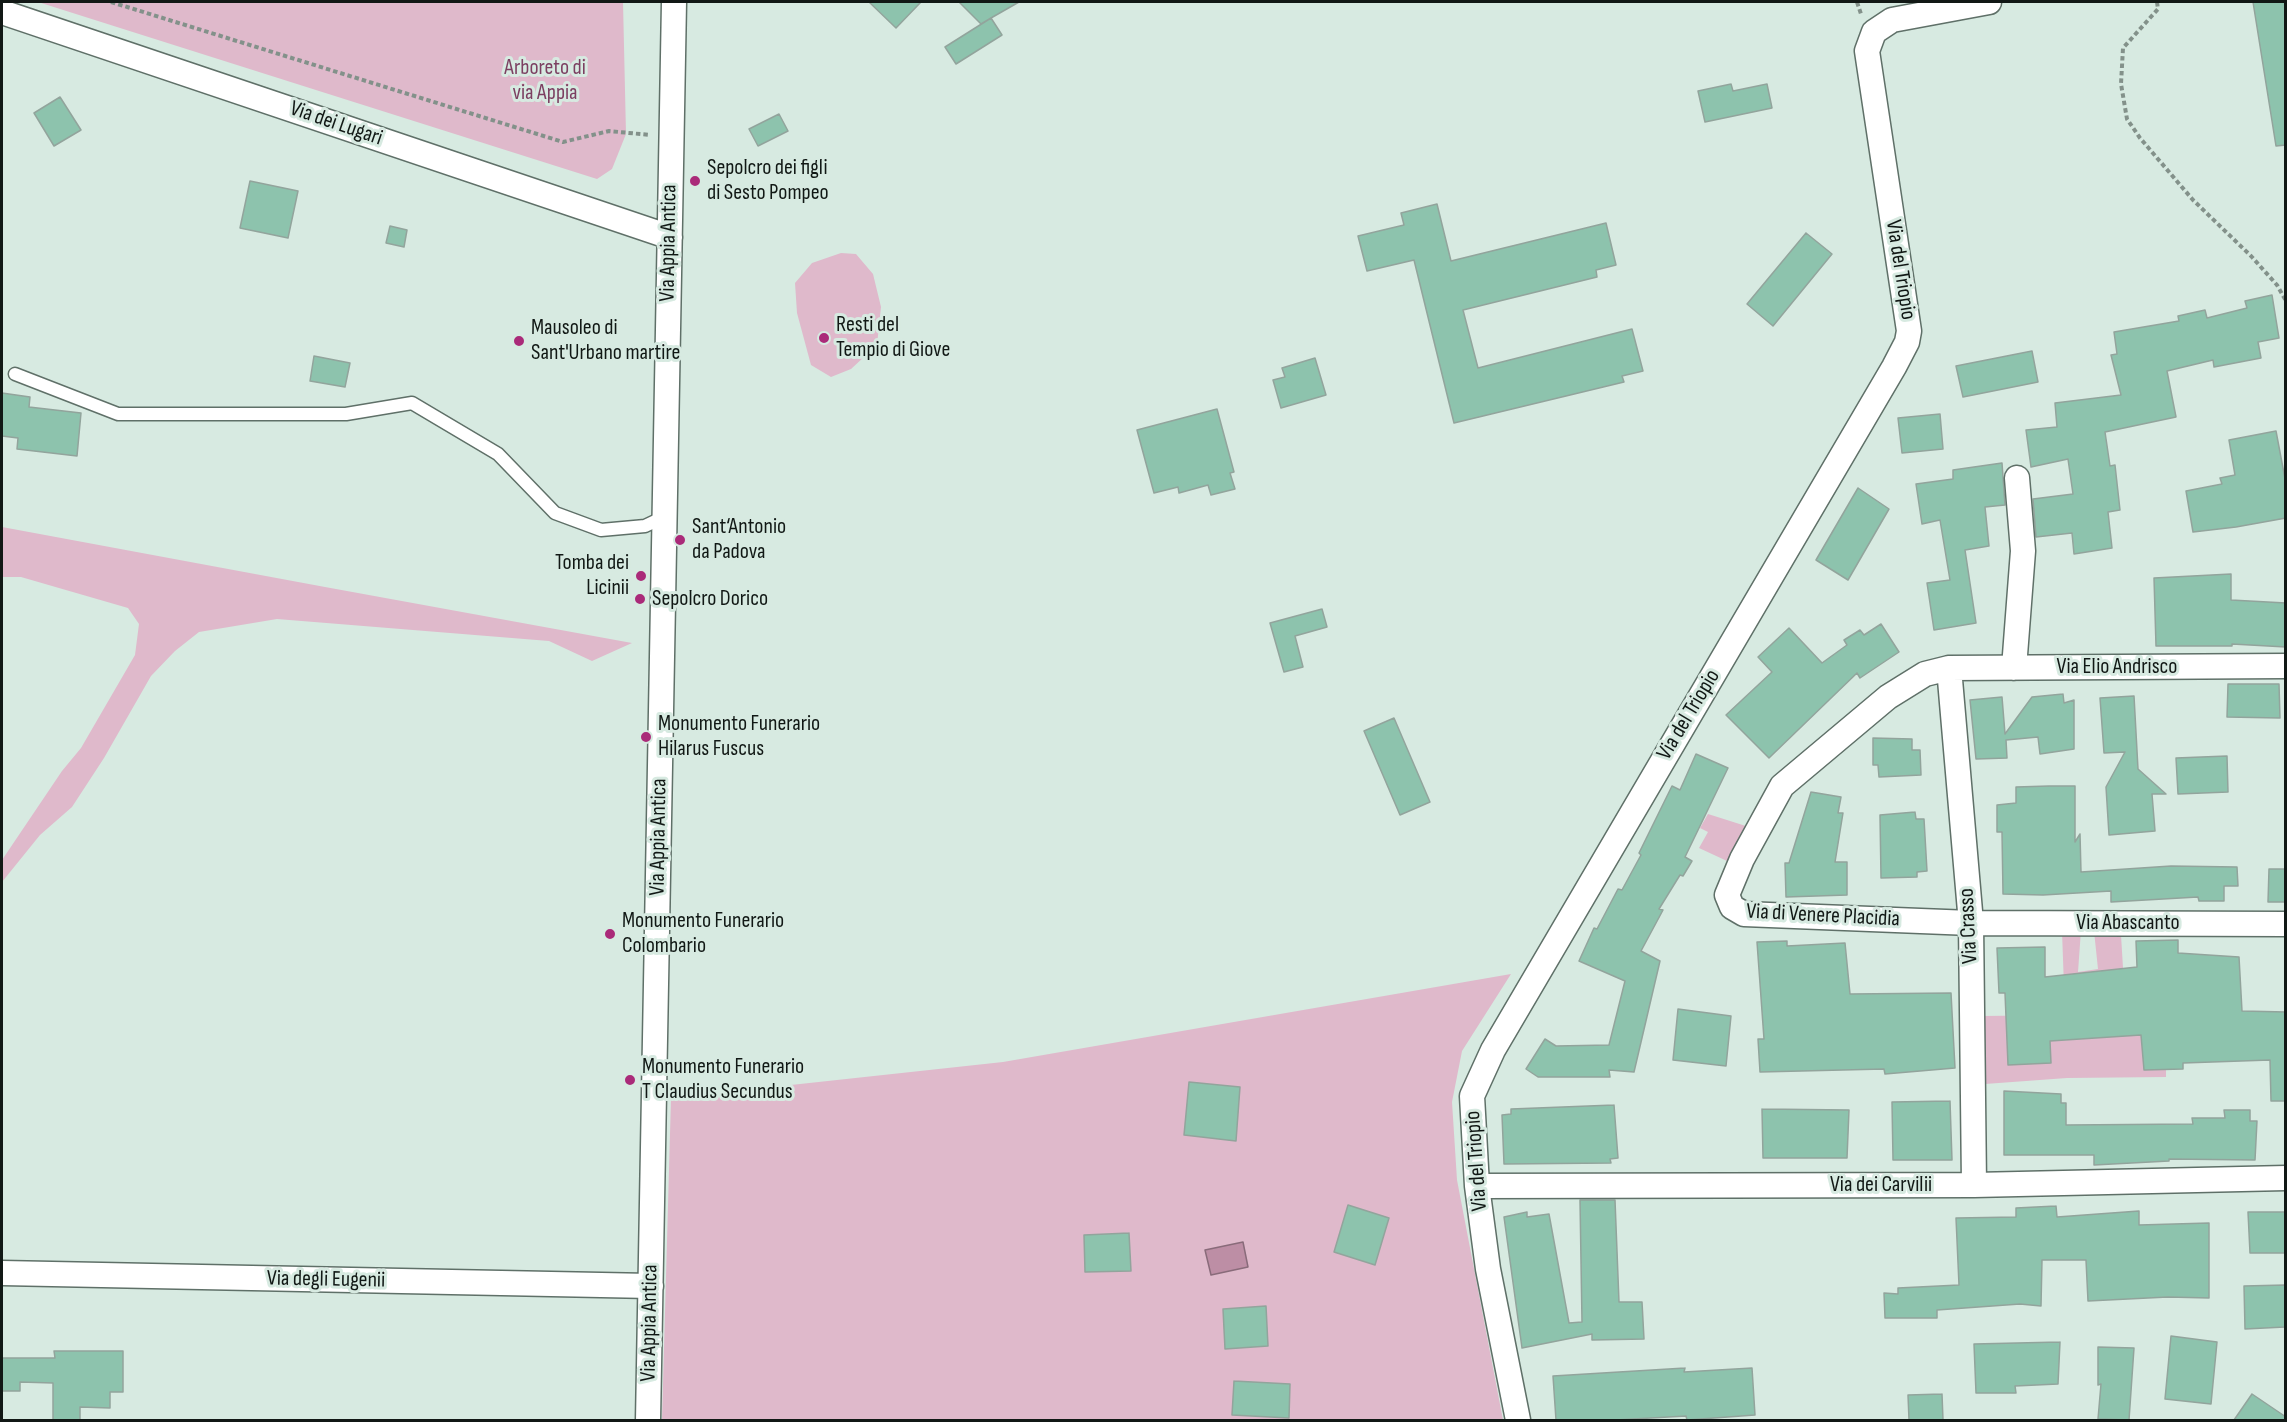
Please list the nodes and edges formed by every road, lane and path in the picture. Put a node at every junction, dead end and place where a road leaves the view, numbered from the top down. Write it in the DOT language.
graph roads {
  1 [pos="111,2"];
  2 [pos="674,2"];
  3 [pos="1989,2"];
  4 [pos="2157,2"];
  5 [pos="2,12"];
  6 [pos="672,136"];
  7 [pos="670,237"];
  8 [pos="2286,301"];
  9 [pos="15,374"];
  10 [pos="2017,478"];
  11 [pos="664,517"];
  12 [pos="2286,666"];
  13 [pos="1949,668"];
  14 [pos="2014,668"];
  15 [pos="1971,922"];
  16 [pos="2286,924"];
  17 [pos="2286,1178"];
  18 [pos="1974,1185"];
  19 [pos="1477,1186"];
  20 [pos="2,1273"];
  21 [pos="651,1287"];
  22 [pos="648,1420"];
  23 [pos="1518,1420"];
  1 -- 6 [label="path"];
  2 -- 6 [label="street, Via Appia Antica"];
  3 -- 19 [label="street, Via del Triopio"];
  4 -- 8 [label="path"];
  5 -- 7 [label="street, Via dei Lugari"];
  6 -- 7 [label="street, Via Appia Antica"];
  7 -- 11 [label="street, Via Appia Antica"];
  9 -- 11 [label="lane"];
  10 -- 14 [label="street"];
  11 -- 21 [label="street, Via Appia Antica"];
  12 -- 14 [label="street, Via Elio Andrisco"];
  13 -- 14 [label="street, Via Elio Andrisco"];
  13 -- 15 [label="street, Via Crasso"];
  13 -- 15 [label="street, Via di Venere Placidia"];
  15 -- 16 [label="street, Via Abascanto"];
  15 -- 18 [label="street, Via Crasso"];
  17 -- 18 [label="street, Via dei Carvilii"];
  18 -- 19 [label="street, Via dei Carvilii"];
  19 -- 23 [label="street, Via del Triopio"];
  20 -- 21 [label="street, Via degli Eugenii"];
  21 -- 22 [label="street, Via Appia Antica"];
}
